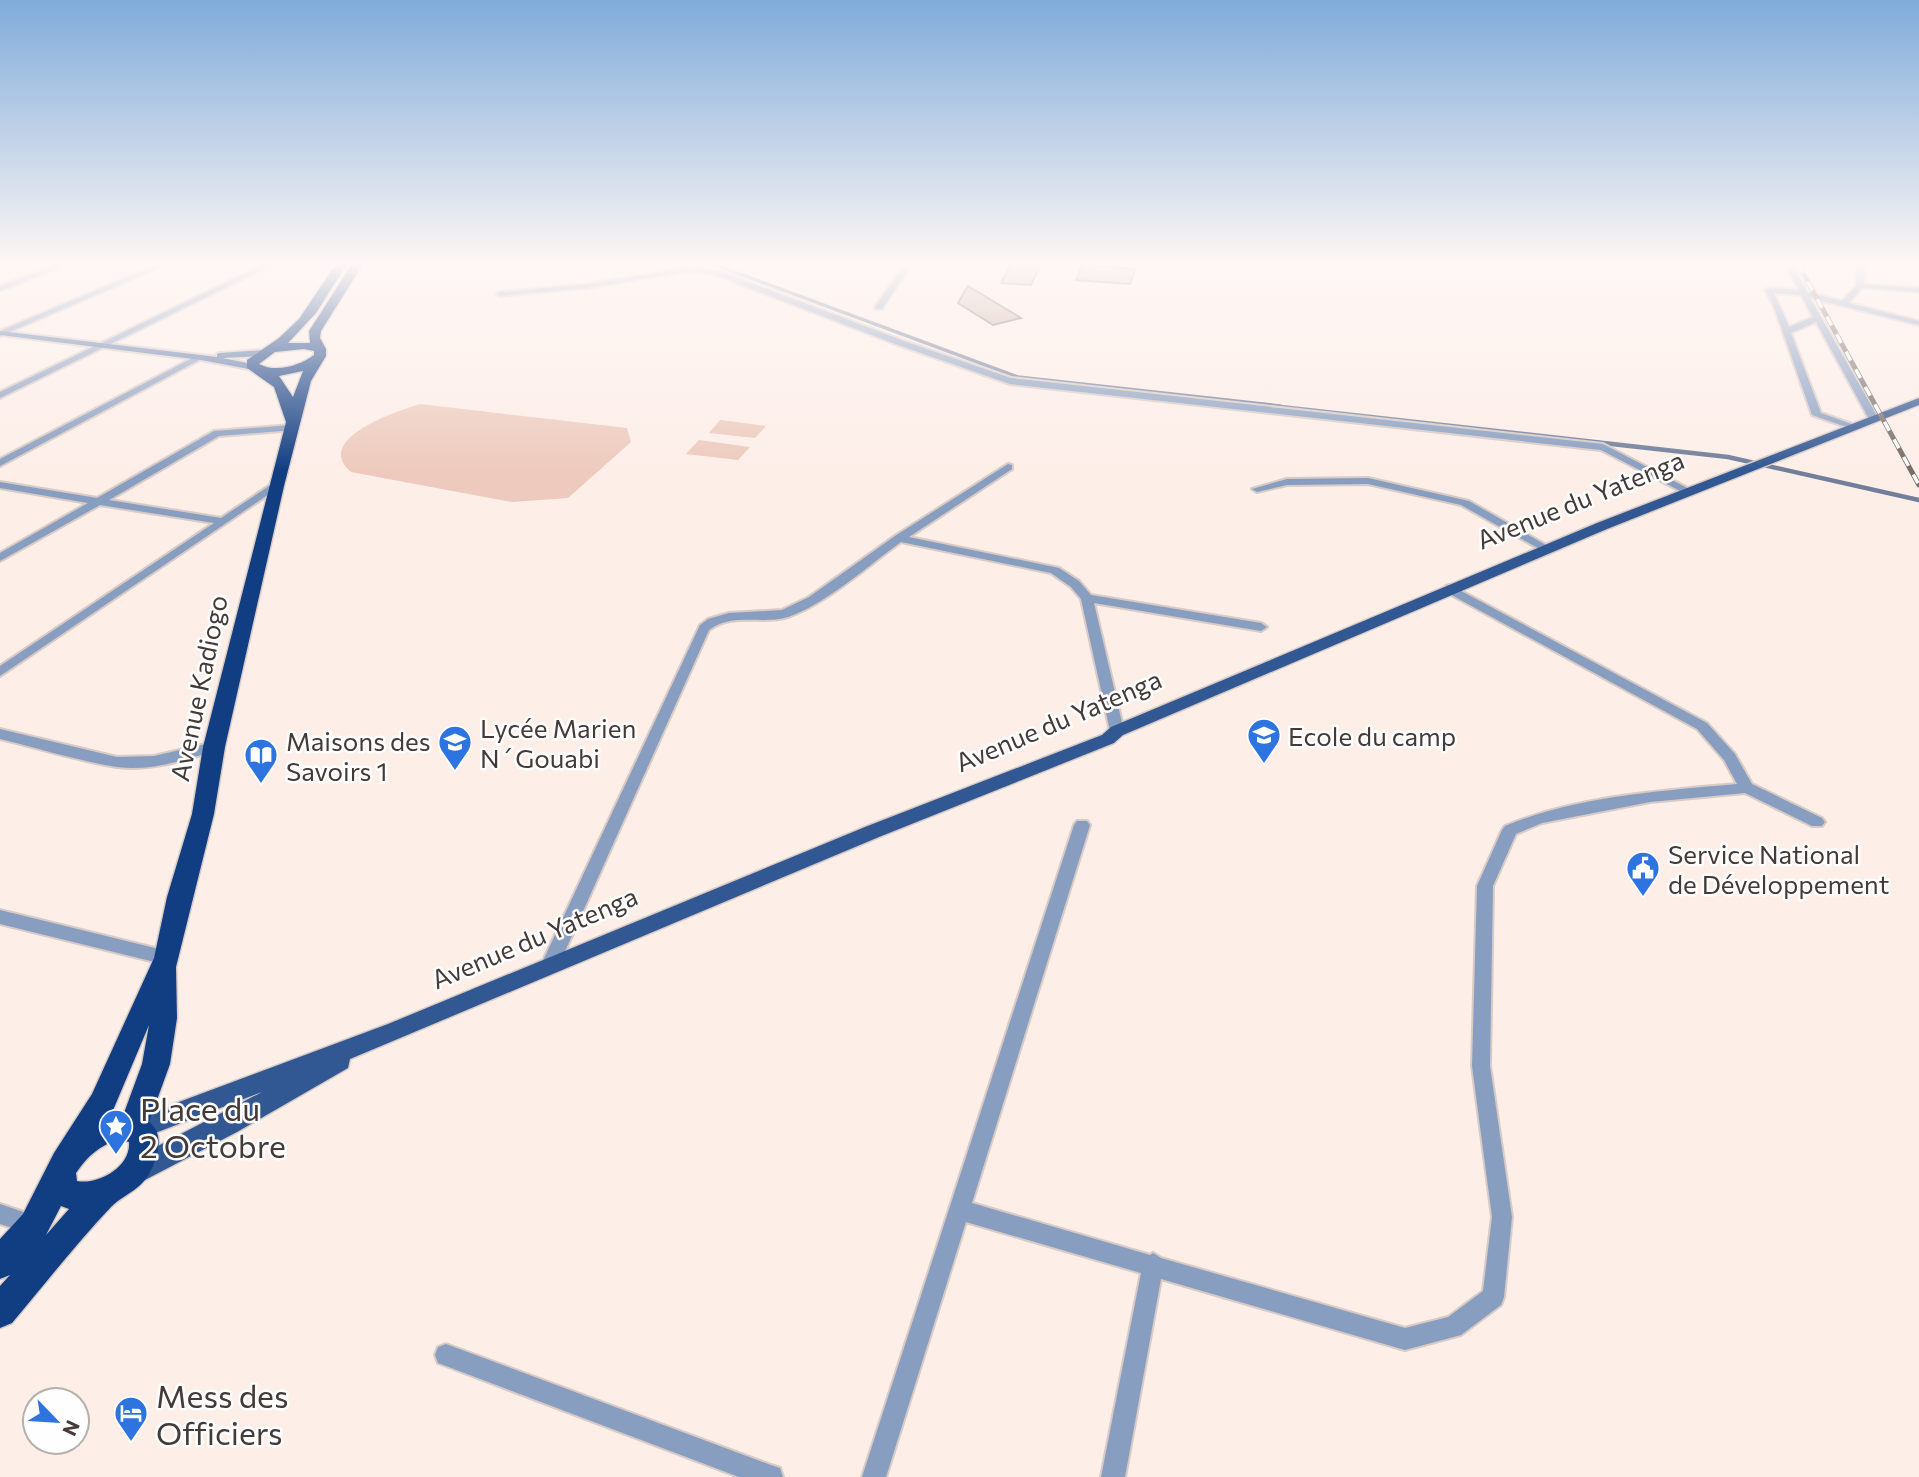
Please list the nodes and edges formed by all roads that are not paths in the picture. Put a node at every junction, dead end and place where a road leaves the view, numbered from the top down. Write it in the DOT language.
graph roads {
  1 [pos="1786,332"];
  2 [pos="1,333"];
  3 [pos="132,333"];
  4 [pos="292,333"];
  5 [pos="315,333"];
  6 [pos="872,333"];
  7 [pos="1825,333"];
  8 [pos="106,346"];
  9 [pos="265,352"];
  10 [pos="317,355"];
  11 [pos="201,358"];
  12 [pos="257,369"];
  13 [pos="0,396"];
  14 [pos="1919,401"];
  15 [pos="1874,419"];
  16 [pos="292,425"];
  17 [pos="1855,427"];
  18 [pos="0,463"];
  19 [pos="1008,467"];
  20 [pos="0,485"];
  21 [pos="276,486"];
  22 [pos="1257,489"];
  23 [pos="1688,491"];
  24 [pos="95,501"];
  25 [pos="221,521"];
  26 [pos="899,538"];
  27 [pos="1547,549"];
  28 [pos="0,558"];
  29 [pos="1450,589"];
  30 [pos="1087,598"];
  31 [pos="1261,627"];
  32 [pos="0,672"];
  33 [pos="1117,731"];
  34 [pos="0,734"];
  35 [pos="214,747"];
  36 [pos="1747,788"];
  37 [pos="1818,822"];
  38 [pos="1082,825"];
  39 [pos="0,917"];
  40 [pos="166,962"];
  41 [pos="549,967"];
  42 [pos="396,1031"];
  43 [pos="135,1128"];
  44 [pos="76,1148"];
  45 [pos="60,1177"];
  46 [pos="117,1183"];
  47 [pos="959,1210"];
  48 [pos="0,1214"];
  49 [pos="34,1225"];
  50 [pos="0,1263"];
  51 [pos="1153,1264"];
  52 [pos="0,1311"];
  53 [pos="446,1355"];
  54 [pos="771,1477"];
  55 [pos="874,1477"];
  56 [pos="1113,1477"];
  1 -- 17 [label="street"];
  2 -- 8 [label="street"];
  3 -- 8 [label="street"];
  4 -- 9 [label="highway"];
  5 -- 10 [label="highway, Avenue Kadiogo"];
  6 -- 23 [label="street"];
  7 -- 15 [label="street"];
  8 -- 11 [label="street"];
  8 -- 13 [label="street"];
  9 -- 10 [label="highway"];
  9 -- 11 [label="street"];
  9 -- 12 [label="highway"];
  10 -- 12 [label="highway"];
  10 -- 16 [label="highway, Avenue Kadiogo"];
  11 -- 12 [label="street"];
  11 -- 18 [label="street"];
  12 -- 16 [label="highway, Avenue Kadiogo"];
  14 -- 15 [label="main road, Avenue du Yatenga"];
  15 -- 17 [label="main road, Avenue du Yatenga"];
  16 -- 21 [label="highway, Avenue Kadiogo"];
  16 -- 24 [label="street"];
  17 -- 23 [label="main road, Avenue du Yatenga"];
  19 -- 26 [label="street"];
  20 -- 24 [label="street"];
  21 -- 25 [label="street"];
  21 -- 35 [label="highway, Avenue Kadiogo"];
  22 -- 27 [label="street"];
  23 -- 27 [label="main road, Avenue du Yatenga"];
  24 -- 25 [label="street"];
  24 -- 28 [label="street"];
  25 -- 32 [label="street"];
  26 -- 30 [label="street"];
  26 -- 41 [label="street"];
  27 -- 29 [label="main road, Avenue du Yatenga"];
  29 -- 33 [label="main road, Avenue du Yatenga"];
  29 -- 36 [label="street"];
  30 -- 31 [label="street"];
  30 -- 33 [label="street"];
  33 -- 41 [label="main road, Avenue du Yatenga"];
  34 -- 35 [label="street"];
  35 -- 40 [label="highway, Avenue Kadiogo"];
  36 -- 37 [label="street"];
  36 -- 51 [label="street"];
  38 -- 47 [label="street"];
  39 -- 40 [label="street"];
  40 -- 43 [label="highway, Avenue Kadiogo"];
  40 -- 44 [label="highway, Avenue Kadiogo"];
  41 -- 42 [label="main road, Avenue du Yatenga"];
  42 -- 43 [label="main road, Avenue du Yatenga"];
  42 -- 46 [label="main road, Avenue du Yatenga"];
  43 -- 44 [label="highway"];
  43 -- 46 [label="highway"];
  44 -- 45 [label="highway, Avenue Kadiogo"];
  45 -- 46 [label="highway"];
  45 -- 49 [label="highway"];
  46 -- 52 [label="highway, Avenue du Yatenga"];
  47 -- 51 [label="street"];
  47 -- 55 [label="street"];
  48 -- 49 [label="street"];
  49 -- 50 [label="highway"];
  51 -- 56 [label="street"];
  53 -- 54 [label="street"];
}
